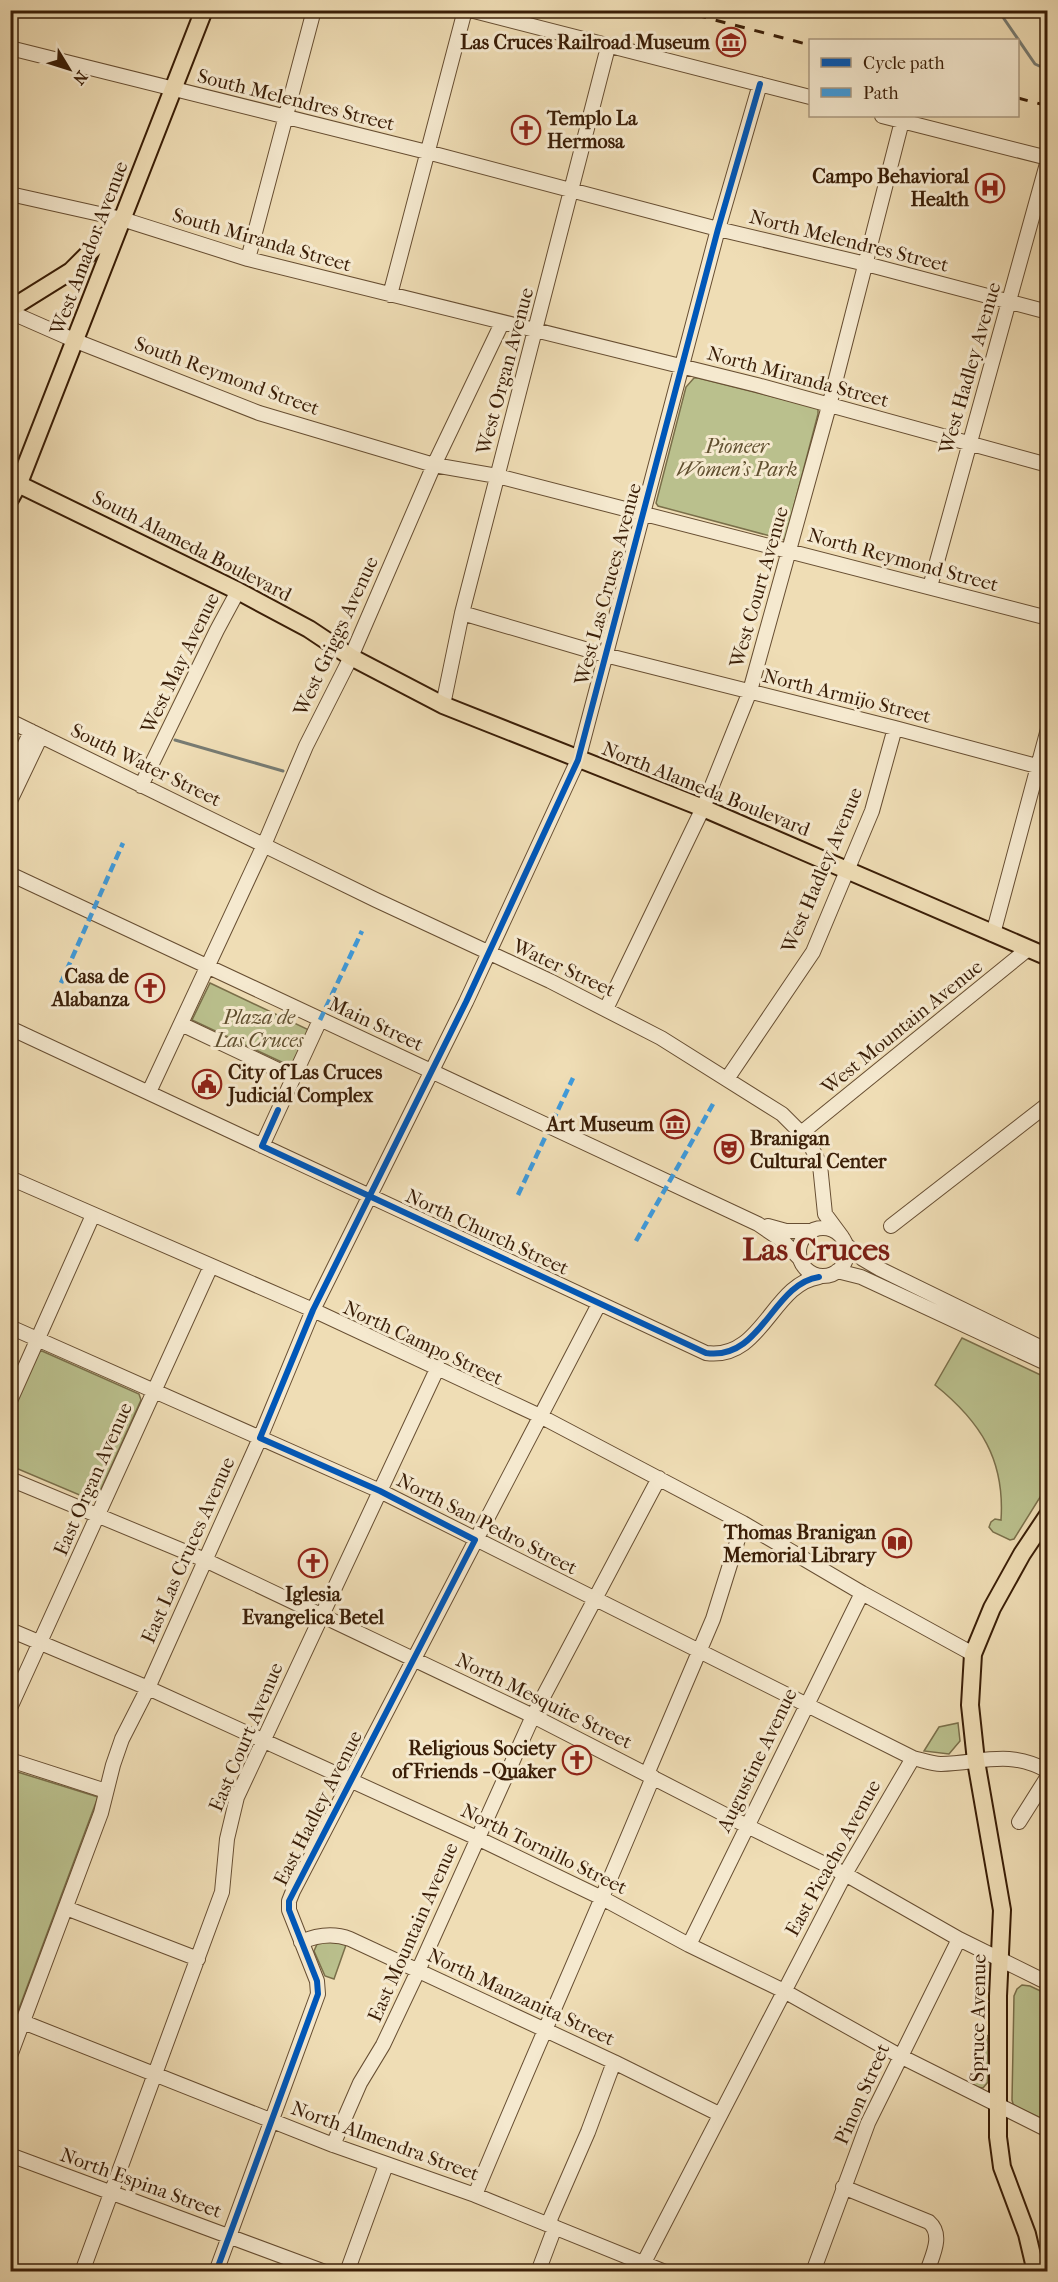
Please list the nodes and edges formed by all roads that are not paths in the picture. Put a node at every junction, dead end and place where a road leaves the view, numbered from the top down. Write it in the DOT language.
graph roads {
  1 [pos="204,10"];
  2 [pos="314,10"];
  3 [pos="465,10"];
  4 [pos="470,10"];
  5 [pos="608,47"];
  6 [pos="10,48"];
  7 [pos="760,84"];
  8 [pos="174,90"];
  9 [pos="809,97"];
  10 [pos="286,117"];
  11 [pos="886,117"];
  12 [pos="902,121"];
  13 [pos="427,152"];
  14 [pos="1047,159"];
  15 [pos="572,190"];
  16 [pos="10,194"];
  17 [pos="123,219"];
  18 [pos="718,229"];
  19 [pos="248,259"];
  20 [pos="866,264"];
  21 [pos="390,295"];
  22 [pos="1010,301"];
  23 [pos="10,311"];
  24 [pos="1047,312"];
  25 [pos="502,323"];
  26 [pos="536,329"];
  27 [pos="76,341"];
  28 [pos="682,367"];
  29 [pos="830,406"];
  30 [pos="968,443"];
  31 [pos="434,465"];
  32 [pos="1047,465"];
  33 [pos="497,476"];
  34 [pos="15,482"];
  35 [pos="10,499"];
  36 [pos="644,514"];
  37 [pos="790,550"];
  38 [pos="930,587"];
  39 [pos="238,591"];
  40 [pos="462,613"];
  41 [pos="1047,618"];
  42 [pos="605,655"];
  43 [pos="351,657"];
  44 [pos="750,692"];
  45 [pos="443,705"];
  46 [pos="10,722"];
  47 [pos="895,728"];
  48 [pos="1047,729"];
  49 [pos="36,734"];
  50 [pos="578,760"];
  51 [pos="1043,768"];
  52 [pos="10,777"];
  53 [pos="141,786"];
  54 [pos="10,801"];
  55 [pos="703,808"];
  56 [pos="264,845"];
  57 [pos="847,871"];
  58 [pos="10,874"];
  59 [pos="993,934"];
  60 [pos="1029,949"];
  61 [pos="489,953"];
  62 [pos="1047,957"];
  63 [pos="207,967"];
  64 [pos="606,1009"];
  65 [pos="320,1020"];
  66 [pos="181,1024"];
  67 [pos="10,1028"];
  68 [pos="432,1072"];
  69 [pos="293,1077"];
  70 [pos="727,1079"];
  71 [pos="149,1092"];
  72 [pos="1047,1104"];
  73 [pos="800,1134"];
  74 [pos="262,1146"];
  75 [pos="10,1178"];
  76 [pos="370,1196"];
  77 [pos="93,1215"];
  78 [pos="758,1224"];
  79 [pos="891,1226"];
  80 [pos="813,1230"];
  81 [pos="843,1240"];
  82 [pos="800,1260"];
  83 [pos="211,1266"];
  84 [pos="837,1271"];
  85 [pos="819,1277"];
  86 [pos="599,1304"];
  87 [pos="313,1310"];
  88 [pos="10,1327"];
  89 [pos="37,1339"];
  90 [pos="697,1348"];
  91 [pos="1047,1351"];
  92 [pos="1047,1364"];
  93 [pos="438,1367"];
  94 [pos="154,1391"];
  95 [pos="10,1401"];
  96 [pos="540,1416"];
  97 [pos="260,1438"];
  98 [pos="660,1478"];
  99 [pos="10,1479"];
  100 [pos="380,1491"];
  101 [pos="98,1514"];
  102 [pos="1047,1515"];
  103 [pos="742,1523"];
  104 [pos="475,1540"];
  105 [pos="205,1560"];
  106 [pos="862,1593"];
  107 [pos="595,1600"];
  108 [pos="321,1615"];
  109 [pos="10,1630"];
  110 [pos="40,1642"];
  111 [pos="701,1652"];
  112 [pos="973,1654"];
  113 [pos="413,1659"];
  114 [pos="148,1688"];
  115 [pos="806,1705"];
  116 [pos="10,1708"];
  117 [pos="533,1716"];
  118 [pos="264,1741"];
  119 [pos="913,1758"];
  120 [pos="10,1760"];
  121 [pos="976,1761"];
  122 [pos="1047,1772"];
  123 [pos="650,1775"];
  124 [pos="1047,1776"];
  125 [pos="351,1780"];
  126 [pos="106,1791"];
  127 [pos="1019,1822"];
  128 [pos="747,1826"];
  129 [pos="477,1838"];
  130 [pos="845,1874"];
  131 [pos="602,1898"];
  132 [pos="66,1908"];
  133 [pos="959,1939"];
  134 [pos="301,1942"];
  135 [pos="689,1945"];
  136 [pos="198,1959"];
  137 [pos="1000,1959"];
  138 [pos="418,1971"];
  139 [pos="1047,1983"];
  140 [pos="784,1991"];
  141 [pos="23,2022"];
  142 [pos="544,2029"];
  143 [pos="10,2056"];
  144 [pos="900,2056"];
  145 [pos="614,2062"];
  146 [pos="155,2075"];
  147 [pos="999,2106"];
  148 [pos="719,2114"];
  149 [pos="272,2120"];
  150 [pos="1047,2130"];
  151 [pos="333,2145"];
  152 [pos="10,2155"];
  153 [pos="386,2165"];
  154 [pos="843,2187"];
  155 [pos="110,2193"];
  156 [pos="475,2195"];
  157 [pos="552,2226"];
  158 [pos="229,2236"];
  159 [pos="641,2267"];
  160 [pos="82,2271"];
  161 [pos="216,2271"];
  162 [pos="325,2271"];
  163 [pos="347,2271"];
  164 [pos="538,2271"];
  165 [pos="665,2271"];
  166 [pos="813,2271"];
  167 [pos="927,2271"];
  168 [pos="1036,2271"];
  1 -- 8 [label="main road, West Amador Avenue"];
  2 -- 10 [label="street"];
  3 -- 13 [label="street"];
  4 -- 5 [label="street"];
  5 -- 7 [label="street"];
  5 -- 15 [label="street, West Organ Avenue"];
  6 -- 8 [label="street, South Melendres Street"];
  7 -- 9 [label="street"];
  7 -- 18 [label="street, West Las Cruces Avenue"];
  8 -- 10 [label="street, South Melendres Street"];
  8 -- 17 [label="main road, West Amador Avenue"];
  10 -- 13 [label="street, South Melendres Street"];
  10 -- 19 [label="street"];
  11 -- 12 [label="street"];
  12 -- 14 [label="street"];
  12 -- 20 [label="street, West Court Avenue"];
  13 -- 15 [label="street, South Melendres Street"];
  13 -- 21 [label="street"];
  14 -- 22 [label="street, West Hadley Avenue"];
  15 -- 18 [label="street, North Melendres Street"];
  15 -- 26 [label="street, West Organ Avenue"];
  16 -- 17 [label="street, South Miranda Street"];
  17 -- 19 [label="street, South Miranda Street"];
  17 -- 23 [label="main road"];
  17 -- 27 [label="main road, West Amador Avenue"];
  18 -- 20 [label="street, North Melendres Street"];
  18 -- 28 [label="street, West Las Cruces Avenue"];
  19 -- 21 [label="street, South Miranda Street"];
  20 -- 22 [label="street, North Melendres Street"];
  20 -- 29 [label="street, West Court Avenue"];
  21 -- 25 [label="street, South Miranda Street"];
  22 -- 24 [label="street, North Melendres Street"];
  22 -- 30 [label="street, West Hadley Avenue"];
  23 -- 27 [label="street, South Reymond Street"];
  25 -- 26 [label="street, North Miranda Street"];
  25 -- 31 [label="street, West Griggs Avenue"];
  26 -- 28 [label="street, North Miranda Street"];
  26 -- 33 [label="street, West Organ Avenue"];
  27 -- 31 [label="street, South Reymond Street"];
  27 -- 34 [label="main road, West Amador Avenue"];
  28 -- 29 [label="street, North Miranda Street"];
  28 -- 36 [label="street, West Las Cruces Avenue"];
  29 -- 30 [label="street, North Miranda Street"];
  29 -- 37 [label="street, West Court Avenue"];
  30 -- 32 [label="street, North Miranda Street"];
  30 -- 38 [label="street, West Hadley Avenue"];
  31 -- 33 [label="street, North Reymond Street"];
  31 -- 43 [label="street, West Griggs Avenue"];
  33 -- 36 [label="street, North Reymond Street"];
  33 -- 40 [label="street, West Organ Avenue"];
  34 -- 35 [label="main road, West Amador Avenue"];
  34 -- 39 [label="main road, South Alameda Boulevard"];
  36 -- 37 [label="street, North Reymond Street"];
  36 -- 42 [label="street, West Las Cruces Avenue"];
  37 -- 38 [label="street, North Reymond Street"];
  37 -- 44 [label="street, West Court Avenue"];
  38 -- 41 [label="street, North Reymond Street"];
  39 -- 43 [label="main road, South Alameda Boulevard"];
  39 -- 53 [label="street, West May Avenue"];
  40 -- 42 [label="street, North Armijo Street"];
  40 -- 45 [label="street, West Organ Avenue"];
  42 -- 44 [label="street, North Armijo Street"];
  42 -- 50 [label="street, West Las Cruces Avenue"];
  43 -- 45 [label="main road, North Alameda Boulevard"];
  43 -- 56 [label="street, West Griggs Avenue"];
  44 -- 47 [label="street, North Armijo Street"];
  44 -- 55 [label="street, West Court Avenue"];
  45 -- 50 [label="main road, North Alameda Boulevard"];
  46 -- 49 [label="street, South Water Street"];
  47 -- 51 [label="street, North Armijo Street"];
  47 -- 57 [label="street, West Hadley Avenue"];
  48 -- 51 [label="street, West Mountain Avenue"];
  49 -- 52 [label="street"];
  49 -- 53 [label="street, South Water Street"];
  49 -- 54 [label="street"];
  50 -- 55 [label="main road, North Alameda Boulevard"];
  50 -- 61 [label="street, West Las Cruces Avenue"];
  51 -- 59 [label="street, West Mountain Avenue"];
  53 -- 56 [label="street, South Water Street"];
  55 -- 57 [label="main road, North Alameda Boulevard"];
  55 -- 64 [label="street, West Court Avenue"];
  56 -- 61 [label="street, Water Street"];
  56 -- 63 [label="street, West Griggs Avenue"];
  57 -- 59 [label="main road, North Alameda Boulevard"];
  57 -- 70 [label="street, West Hadley Avenue"];
  58 -- 63 [label="street, Main Street"];
  59 -- 60 [label="main road, North Alameda Boulevard"];
  60 -- 62 [label="main road, North Alameda Boulevard"];
  60 -- 73 [label="street, West Mountain Avenue"];
  61 -- 64 [label="street, Water Street"];
  61 -- 68 [label="street, West Las Cruces Avenue"];
  63 -- 65 [label="street, Main Street"];
  63 -- 66 [label="street, West Griggs Avenue"];
  64 -- 70 [label="street, Water Street"];
  65 -- 68 [label="street, Main Street"];
  65 -- 69 [label="street"];
  66 -- 69 [label="street"];
  66 -- 71 [label="street, West Griggs Avenue"];
  67 -- 71 [label="street, North Church Street"];
  68 -- 76 [label="street, East Las Cruces Avenue"];
  68 -- 78 [label="street, Main Street"];
  69 -- 74 [label="street"];
  70 -- 73 [label="street, Water Street"];
  71 -- 74 [label="street, North Church Street"];
  72 -- 79 [label="street"];
  73 -- 80 [label="street, Water Street"];
  73 -- 81 [label="street, Water Street"];
  74 -- 76 [label="street, North Church Street"];
  75 -- 77 [label="street, North Campo Street"];
  76 -- 86 [label="street, North Church Street"];
  76 -- 87 [label="street, East Las Cruces Avenue"];
  77 -- 83 [label="street, North Campo Street"];
  77 -- 89 [label="street"];
  78 -- 80 [label="street, Main Street"];
  78 -- 82 [label="street, Main Street"];
  80 -- 81 [label="street"];
  80 -- 82 [label="street"];
  81 -- 84 [label="street"];
  81 -- 91 [label="street"];
  82 -- 85 [label="street"];
  82 -- 90 [label="street"];
  83 -- 87 [label="street, North Campo Street"];
  83 -- 94 [label="street, East Organ Avenue"];
  84 -- 85 [label="street"];
  84 -- 92 [label="street"];
  85 -- 90 [label="street, North Church Street"];
  86 -- 90 [label="street, North Church Street"];
  86 -- 96 [label="street, East Hadley Avenue"];
  87 -- 93 [label="street, North Campo Street"];
  87 -- 97 [label="street, East Las Cruces Avenue"];
  88 -- 89 [label="street, North San Pedro Street"];
  89 -- 94 [label="street, North San Pedro Street"];
  89 -- 95 [label="street"];
  93 -- 96 [label="street, North Campo Street"];
  93 -- 100 [label="street, East Court Avenue"];
  94 -- 97 [label="street, North San Pedro Street"];
  94 -- 101 [label="street, East Organ Avenue"];
  96 -- 98 [label="street, North Campo Street"];
  96 -- 104 [label="street, East Hadley Avenue"];
  97 -- 100 [label="street, North San Pedro Street"];
  97 -- 105 [label="street, East Las Cruces Avenue"];
  98 -- 103 [label="street, North Campo Street"];
  98 -- 107 [label="street, East Mountain Avenue"];
  99 -- 101 [label="street, North Mesquite Street"];
  100 -- 104 [label="street, North San Pedro Street"];
  100 -- 108 [label="street, East Court Avenue"];
  101 -- 105 [label="street, North Mesquite Street"];
  101 -- 110 [label="street, East Organ Avenue"];
  102 -- 112 [label="main road"];
  103 -- 106 [label="street, North Campo Street"];
  103 -- 111 [label="street"];
  104 -- 107 [label="street, North San Pedro Street"];
  104 -- 113 [label="street, East Hadley Avenue"];
  105 -- 108 [label="street, North Mesquite Street"];
  105 -- 114 [label="street, East Las Cruces Avenue"];
  106 -- 112 [label="street, North Campo Street"];
  106 -- 115 [label="street, Augustine Avenue"];
  107 -- 111 [label="street, North San Pedro Street"];
  107 -- 117 [label="street, East Mountain Avenue"];
  108 -- 113 [label="street, North Mesquite Street"];
  108 -- 118 [label="street, East Court Avenue"];
  109 -- 110 [label="street, North Tornillo Street"];
  110 -- 114 [label="street, North Tornillo Street"];
  110 -- 116 [label="street, East Organ Avenue"];
  111 -- 115 [label="street, North San Pedro Street"];
  111 -- 123 [label="street"];
  112 -- 121 [label="main road"];
  113 -- 117 [label="street, North Mesquite Street"];
  113 -- 125 [label="street, East Hadley Avenue"];
  114 -- 118 [label="street, North Tornillo Street"];
  114 -- 126 [label="street, East Las Cruces Avenue"];
  115 -- 119 [label="street, North San Pedro Street"];
  115 -- 128 [label="street, Augustine Avenue"];
  117 -- 123 [label="street, North Mesquite Street"];
  117 -- 129 [label="street, East Mountain Avenue"];
  118 -- 125 [label="street, North Tornillo Street"];
  118 -- 136 [label="street, East Court Avenue"];
  119 -- 121 [label="street"];
  119 -- 130 [label="street, East Picacho Avenue"];
  120 -- 126 [label="street"];
  121 -- 122 [label="street"];
  121 -- 137 [label="main road, Spruce Avenue"];
  123 -- 128 [label="street, North Mesquite Street"];
  123 -- 131 [label="street"];
  124 -- 127 [label="street"];
  125 -- 129 [label="street, North Tornillo Street"];
  125 -- 134 [label="street, East Hadley Avenue"];
  126 -- 132 [label="street, East Las Cruces Avenue"];
  128 -- 130 [label="street, North Mesquite Street"];
  128 -- 135 [label="street, Augustine Avenue"];
  129 -- 131 [label="street, North Tornillo Street"];
  129 -- 138 [label="street, East Mountain Avenue"];
  130 -- 133 [label="street, North Mesquite Street"];
  130 -- 140 [label="street, East Picacho Avenue"];
  131 -- 135 [label="street, North Tornillo Street"];
  131 -- 142 [label="street"];
  132 -- 136 [label="street"];
  132 -- 141 [label="street, East Las Cruces Avenue"];
  133 -- 137 [label="street, North Mesquite Street"];
  133 -- 144 [label="street, Pinon Street"];
  134 -- 138 [label="street, North Manzanita Street"];
  134 -- 149 [label="street, East Hadley Avenue"];
  135 -- 140 [label="street, North Tornillo Street"];
  136 -- 146 [label="street, East Court Avenue"];
  137 -- 139 [label="street, North Mesquite Street"];
  137 -- 147 [label="main road, Spruce Avenue"];
  138 -- 142 [label="street, North Manzanita Street"];
  138 -- 151 [label="street, East Mountain Avenue"];
  140 -- 144 [label="street, North Tornillo Street"];
  140 -- 148 [label="street, East Picacho Avenue"];
  141 -- 143 [label="street, East Las Cruces Avenue"];
  141 -- 146 [label="street, North Almendra Street"];
  142 -- 145 [label="street, North Manzanita Street"];
  142 -- 156 [label="street"];
  144 -- 147 [label="street, North Tornillo Street"];
  144 -- 154 [label="street, Pinon Street"];
  145 -- 148 [label="street, North Manzanita Street"];
  145 -- 157 [label="street"];
  146 -- 149 [label="street, North Almendra Street"];
  146 -- 155 [label="street, East Court Avenue"];
  147 -- 150 [label="street, North Tornillo Street"];
  147 -- 168 [label="main road, Spruce Avenue"];
  148 -- 159 [label="street, East Picacho Avenue"];
  149 -- 151 [label="street, North Almendra Street"];
  149 -- 158 [label="street, East Hadley Avenue"];
  151 -- 153 [label="street, North Almendra Street"];
  152 -- 155 [label="street, North Espina Street"];
  153 -- 156 [label="street, North Almendra Street"];
  153 -- 163 [label="street"];
  154 -- 166 [label="street, Pinon Street"];
  154 -- 167 [label="street"];
  155 -- 158 [label="street, North Espina Street"];
  155 -- 160 [label="street, East Court Avenue"];
  156 -- 157 [label="street, North Almendra Street"];
  157 -- 159 [label="street, North Almendra Street"];
  157 -- 164 [label="street"];
  158 -- 161 [label="street, East Hadley Avenue"];
  158 -- 162 [label="street, North Espina Street"];
  159 -- 165 [label="street, North Almendra Street"];
}
